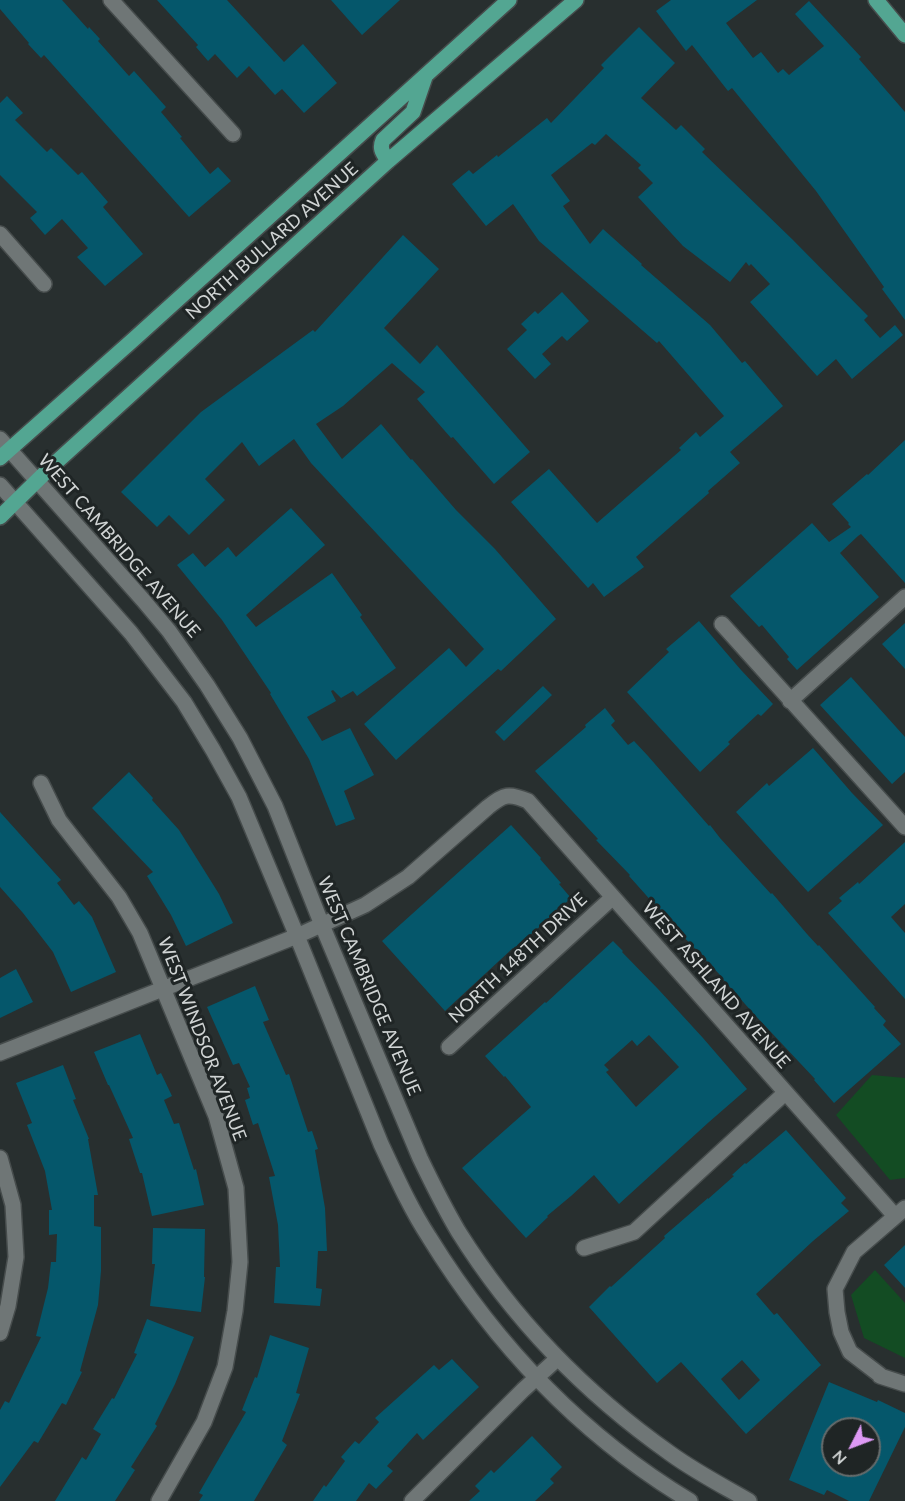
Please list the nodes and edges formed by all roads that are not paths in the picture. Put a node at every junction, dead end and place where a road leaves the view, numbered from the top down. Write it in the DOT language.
graph roads {
  1 [pos="111,0"];
  2 [pos="509,0"];
  3 [pos="576,0"];
  4 [pos="876,0"];
  5 [pos="905,35"];
  6 [pos="426,74"];
  7 [pos="233,134"];
  8 [pos="388,161"];
  9 [pos="0,234"];
  10 [pos="44,284"];
  11 [pos="3,449"];
  12 [pos="37,481"];
  13 [pos="0,485"];
  14 [pos="15,503"];
  15 [pos="0,517"];
  16 [pos="905,597"];
  17 [pos="722,624"];
  18 [pos="790,701"];
  19 [pos="41,783"];
  20 [pos="905,827"];
  21 [pos="613,897"];
  22 [pos="322,925"];
  23 [pos="297,936"];
  24 [pos="164,988"];
  25 [pos="449,1047"];
  26 [pos="0,1053"];
  27 [pos="784,1093"];
  28 [pos="0,1158"];
  29 [pos="900,1212"];
  30 [pos="584,1248"];
  31 [pos="0,1333"];
  32 [pos="558,1358"];
  33 [pos="536,1378"];
  34 [pos="905,1384"];
  35 [pos="159,1501"];
  36 [pos="412,1501"];
  37 [pos="690,1501"];
  38 [pos="749,1501"];
  1 -- 7 [label="street"];
  2 -- 6 [label="main road, NORTH BULLARD AVENUE"];
  3 -- 8 [label="main road, NORTH BULLARD AVENUE"];
  4 -- 5 [label="main road"];
  6 -- 8 [label="main road"];
  6 -- 11 [label="main road, NORTH BULLARD AVENUE"];
  8 -- 12 [label="main road, NORTH BULLARD AVENUE"];
  9 -- 10 [label="street"];
  11 -- 12 [label="street, WEST CAMBRIDGE AVENUE"];
  12 -- 14 [label="main road, NORTH BULLARD AVENUE"];
  12 -- 22 [label="street, WEST CAMBRIDGE AVENUE"];
  13 -- 14 [label="street"];
  14 -- 15 [label="main road, NORTH BULLARD AVENUE"];
  14 -- 23 [label="street"];
  16 -- 18 [label="street"];
  17 -- 18 [label="street"];
  18 -- 20 [label="street"];
  19 -- 24 [label="street, WEST WINDSOR AVENUE"];
  21 -- 22 [label="street, WEST ASHLAND AVENUE"];
  21 -- 25 [label="street, NORTH 148TH DRIVE"];
  21 -- 27 [label="street, WEST ASHLAND AVENUE"];
  22 -- 23 [label="street"];
  22 -- 32 [label="street, WEST CAMBRIDGE AVENUE"];
  23 -- 24 [label="street"];
  23 -- 33 [label="street"];
  24 -- 26 [label="street"];
  24 -- 35 [label="street, WEST WINDSOR AVENUE"];
  27 -- 29 [label="street, WEST ASHLAND AVENUE"];
  27 -- 30 [label="street"];
  28 -- 31 [label="street"];
  29 -- 34 [label="street"];
  32 -- 33 [label="street"];
  32 -- 38 [label="street, WEST CAMBRIDGE AVENUE"];
  33 -- 36 [label="street"];
  33 -- 37 [label="street"];
}
